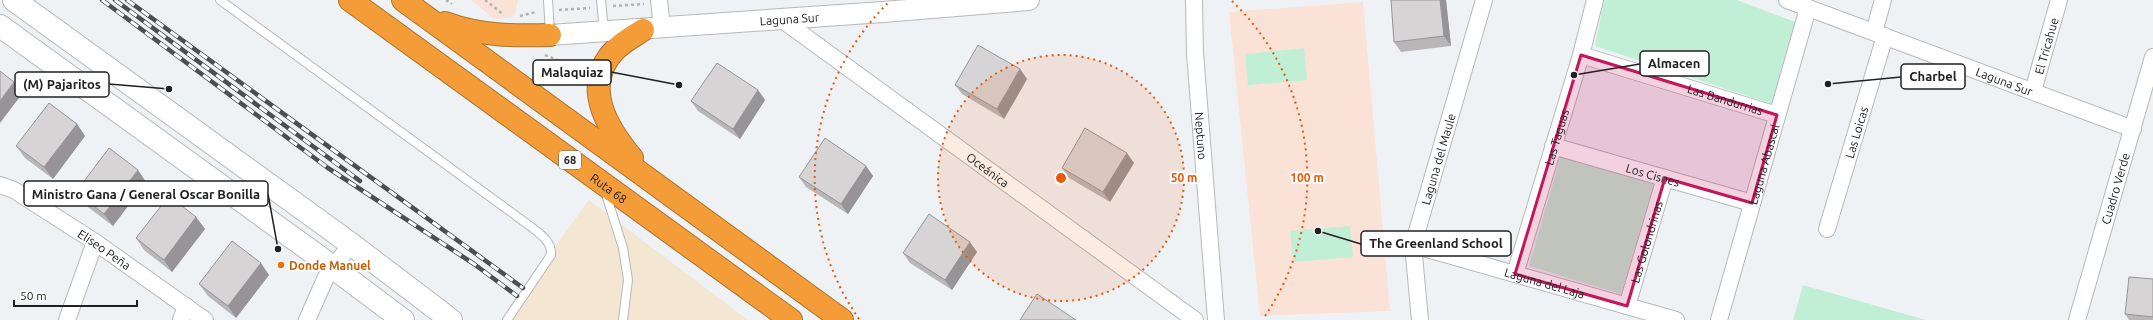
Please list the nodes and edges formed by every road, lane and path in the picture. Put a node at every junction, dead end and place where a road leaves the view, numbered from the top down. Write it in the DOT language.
graph roads {
  1 [pos="14,0"];
  2 [pos="220,0"];
  3 [pos="350,0"];
  4 [pos="403,0"];
  5 [pos="485,0"];
  6 [pos="548,0"];
  7 [pos="601,0"];
  8 [pos="659,0"];
  9 [pos="1029,0"];
  10 [pos="1194,0"];
  11 [pos="1484,0"];
  12 [pos="1595,0"];
  13 [pos="1787,0"];
  14 [pos="1883,0"];
  15 [pos="2059,0"];
  16 [pos="883,6"];
  17 [pos="1808,8"];
  18 [pos="421,13"];
  19 [pos="781,19"];
  20 [pos="510,20"];
  21 [pos="0,26"];
  22 [pos="652,29"];
  23 [pos="604,33"];
  24 [pos="1879,34"];
  25 [pos="550,35"];
  26 [pos="1581,55"];
  27 [pos="2153,58"];
  28 [pos="2033,91"];
  29 [pos="1777,116"];
  30 [pos="2133,128"];
  31 [pos="1553,146"];
  32 [pos="1665,178"];
  33 [pos="654,183"];
  34 [pos="602,184"];
  35 [pos="1,187"];
  36 [pos="1752,202"];
  37 [pos="1827,229"];
  38 [pos="95,242"];
  39 [pos="351,244"];
  40 [pos="1413,245"];
  41 [pos="333,267"];
  42 [pos="1515,274"];
  43 [pos="1627,306"];
  44 [pos="184,313"];
  45 [pos="67,320"];
  46 [pos="205,320"];
  47 [pos="307,320"];
  48 [pos="403,320"];
  49 [pos="451,320"];
  50 [pos="507,320"];
  51 [pos="623,320"];
  52 [pos="791,320"];
  53 [pos="842,320"];
  54 [pos="1195,320"];
  55 [pos="1216,320"];
  56 [pos="1420,320"];
  57 [pos="1676,320"];
  58 [pos="1719,320"];
  59 [pos="2077,320"];
  1 -- 39 [label="main road"];
  2 -- 50 [label="lane"];
  3 -- 34 [label="highway, Ruta 68 / 68"];
  4 -- 18 [label="highway, 68"];
  5 -- 20 [label="path"];
  6 -- 25 [label="lane"];
  7 -- 23 [label="lane"];
  8 -- 22 [label="street"];
  9 -- 16 [label="street, Laguna Sur"];
  10 -- 55 [label="street, Neptuno"];
  11 -- 40 [label="street, Laguna del Maule"];
  12 -- 26 [label="street, Las Taguas"];
  13 -- 17 [label="street, Laguna Sur"];
  14 -- 24 [label="street, Las Loicas"];
  15 -- 28 [label="street, El Tricahue"];
  16 -- 19 [label="street, Laguna Sur"];
  17 -- 24 [label="street, Laguna Sur"];
  17 -- 29 [label="street, Laguna Abascal"];
  18 -- 25 [label="highway"];
  18 -- 33 [label="highway, 68"];
  19 -- 22 [label="street, Laguna Sur"];
  19 -- 54 [label="street, Oceánica"];
  21 -- 41 [label="main road"];
  22 -- 23 [label="street, Laguna Sur"];
  22 -- 33 [label="highway"];
  23 -- 25 [label="street, Laguna Sur"];
  24 -- 28 [label="street, Laguna Sur"];
  24 -- 37 [label="street, Las Loicas"];
  26 -- 29 [label="street, Las Bandurrias"];
  26 -- 31 [label="street, Las Taguas"];
  27 -- 30 [label="street, Cuadro Verde"];
  28 -- 30 [label="street, Laguna Sur"];
  29 -- 36 [label="street, Laguna Abascal"];
  30 -- 59 [label="street, Cuadro Verde"];
  31 -- 32 [label="street, Los Cisnes"];
  31 -- 42 [label="street, Las Taguas"];
  32 -- 36 [label="street, Los Cisnes"];
  32 -- 43 [label="street, Las Golondrinas"];
  33 -- 53 [label="highway, 68"];
  34 -- 51 [label="lane"];
  34 -- 52 [label="highway, Ruta 68 / 68"];
  35 -- 38 [label="street, Eliseo Peña"];
  36 -- 58 [label="street, Laguna Abascal"];
  38 -- 44 [label="street, Eliseo Peña"];
  38 -- 45 [label="street"];
  39 -- 41 [label="street"];
  39 -- 49 [label="main road"];
  40 -- 42 [label="street, Laguna del Laja"];
  40 -- 56 [label="street, Laguna del Maule"];
  41 -- 47 [label="street"];
  41 -- 48 [label="main road"];
  42 -- 43 [label="street, Laguna del Laja"];
  43 -- 57 [label="street, Laguna del Laja"];
  44 -- 46 [label="street, Eliseo Peña"];
}
